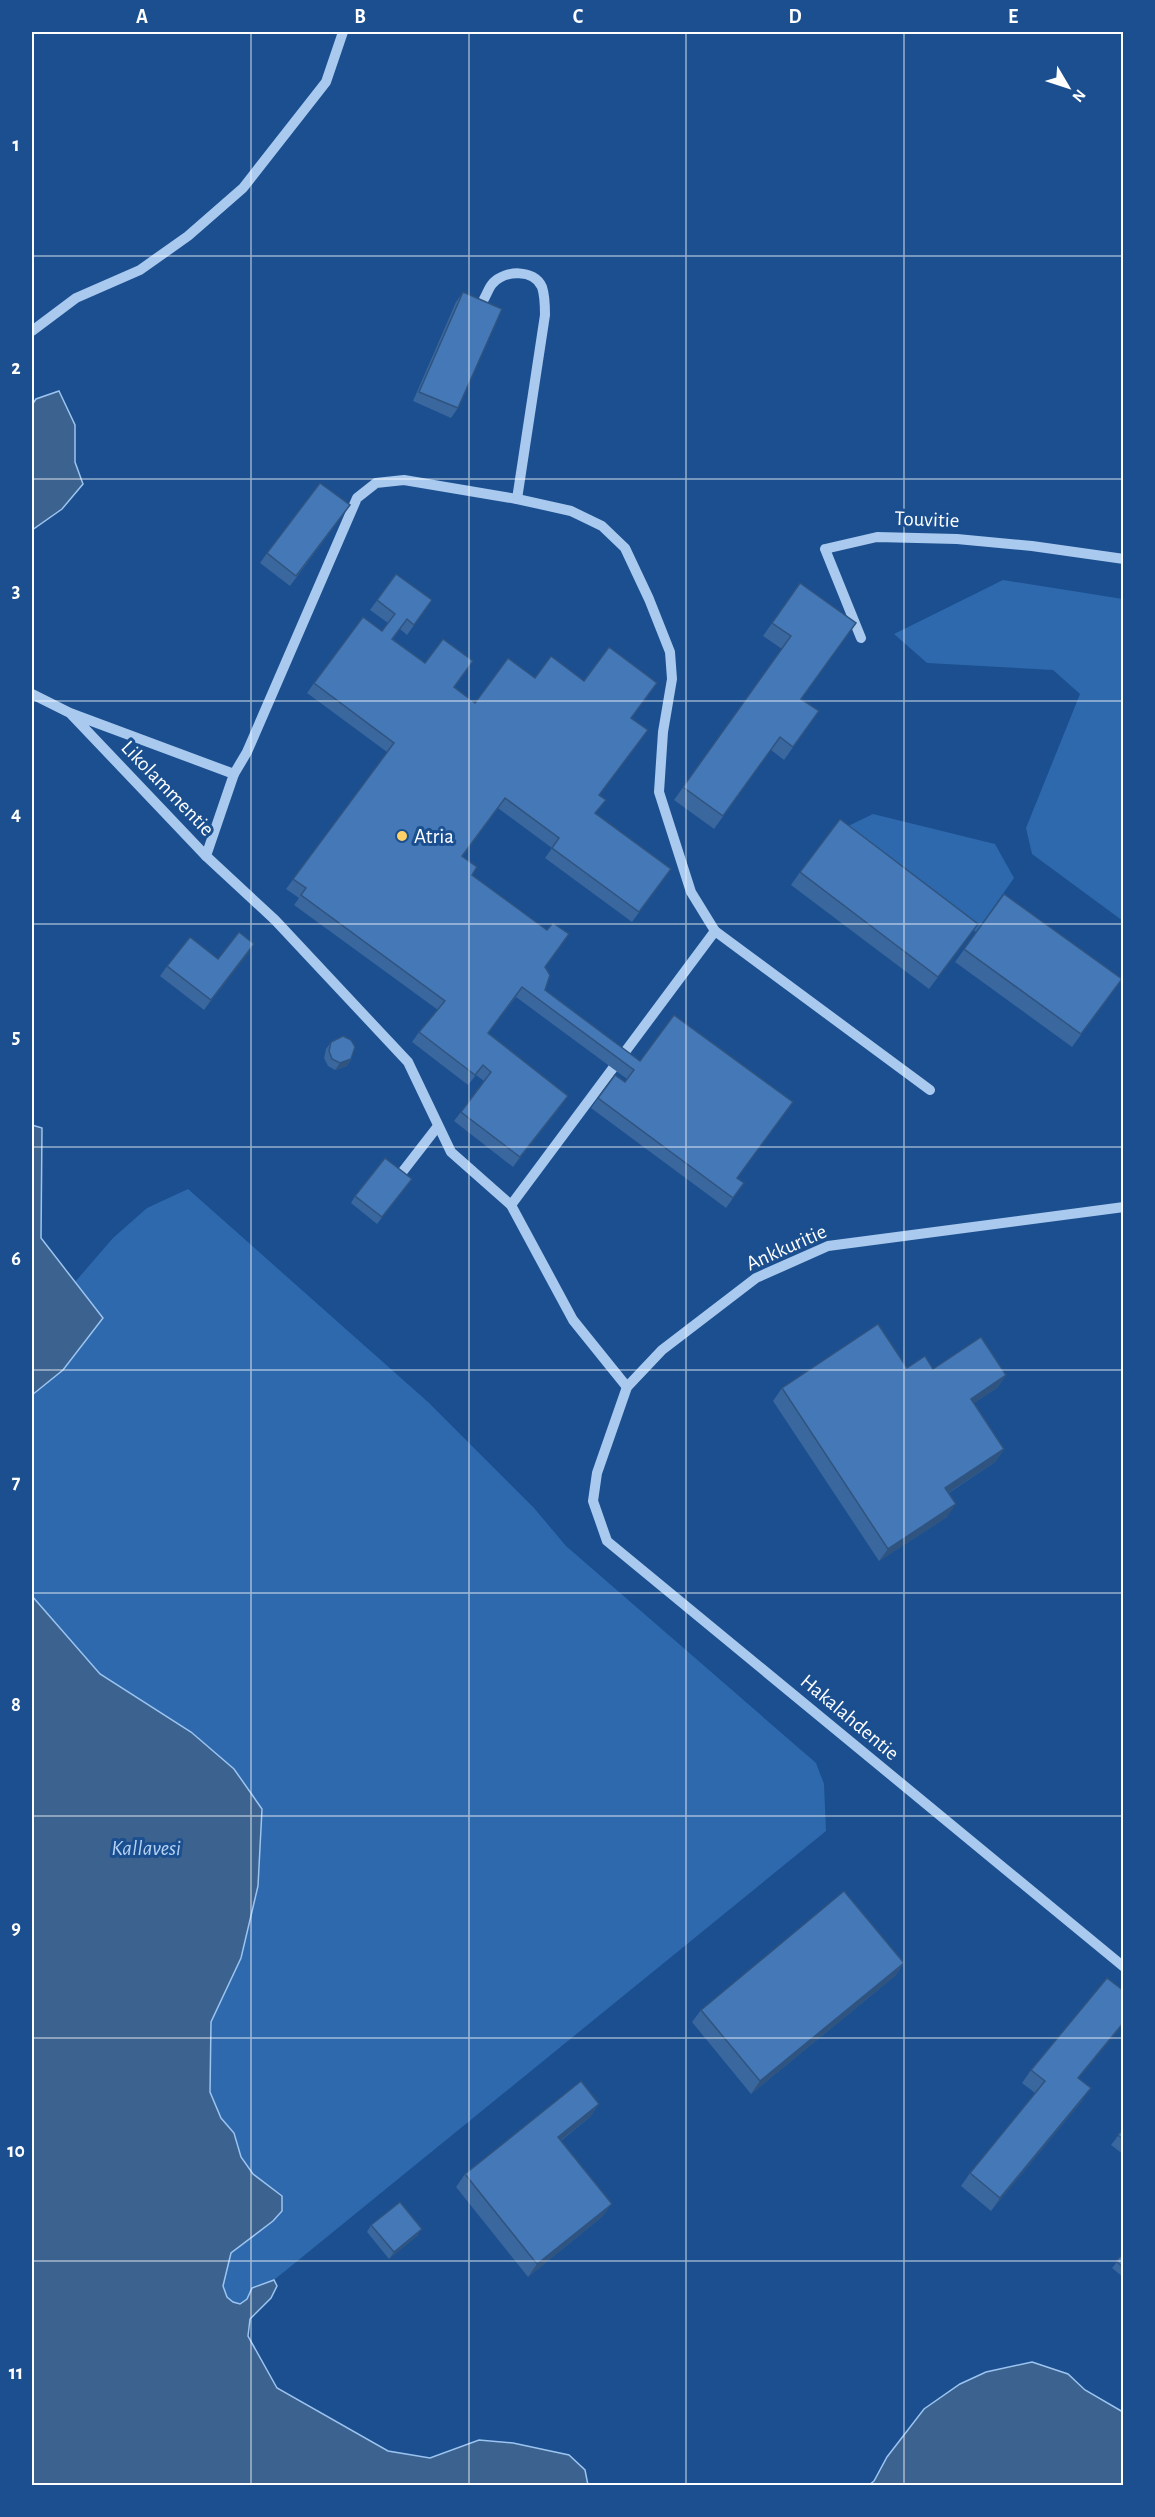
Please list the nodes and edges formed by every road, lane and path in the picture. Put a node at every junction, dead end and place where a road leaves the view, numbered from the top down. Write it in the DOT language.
graph roads {
  1 [pos="343,32"];
  2 [pos="484,299"];
  3 [pos="32,332"];
  4 [pos="517,499"];
  5 [pos="1124,559"];
  6 [pos="861,638"];
  7 [pos="32,694"];
  8 [pos="70,713"];
  9 [pos="234,774"];
  10 [pos="206,856"];
  11 [pos="715,931"];
  12 [pos="930,1090"];
  13 [pos="438,1126"];
  14 [pos="400,1175"];
  15 [pos="511,1205"];
  16 [pos="1124,1207"];
  17 [pos="627,1387"];
  18 [pos="597,1473"];
  19 [pos="1124,1967"];
  1 -- 3 [label="street"];
  2 -- 4 [label="street"];
  4 -- 9 [label="street"];
  4 -- 11 [label="street"];
  5 -- 6 [label="street, Touvitie"];
  7 -- 8 [label="street, Likolammentie"];
  8 -- 9 [label="street, Likolammentie"];
  8 -- 10 [label="street, Likolammentie"];
  9 -- 10 [label="street, Likolammentie"];
  10 -- 13 [label="street"];
  11 -- 12 [label="street"];
  11 -- 15 [label="street"];
  13 -- 14 [label="street"];
  13 -- 15 [label="street"];
  15 -- 17 [label="street"];
  16 -- 17 [label="street, Ankkuritie"];
  17 -- 18 [label="street, Ankkuritie"];
  18 -- 19 [label="street, Hakalahdentie"];
}
